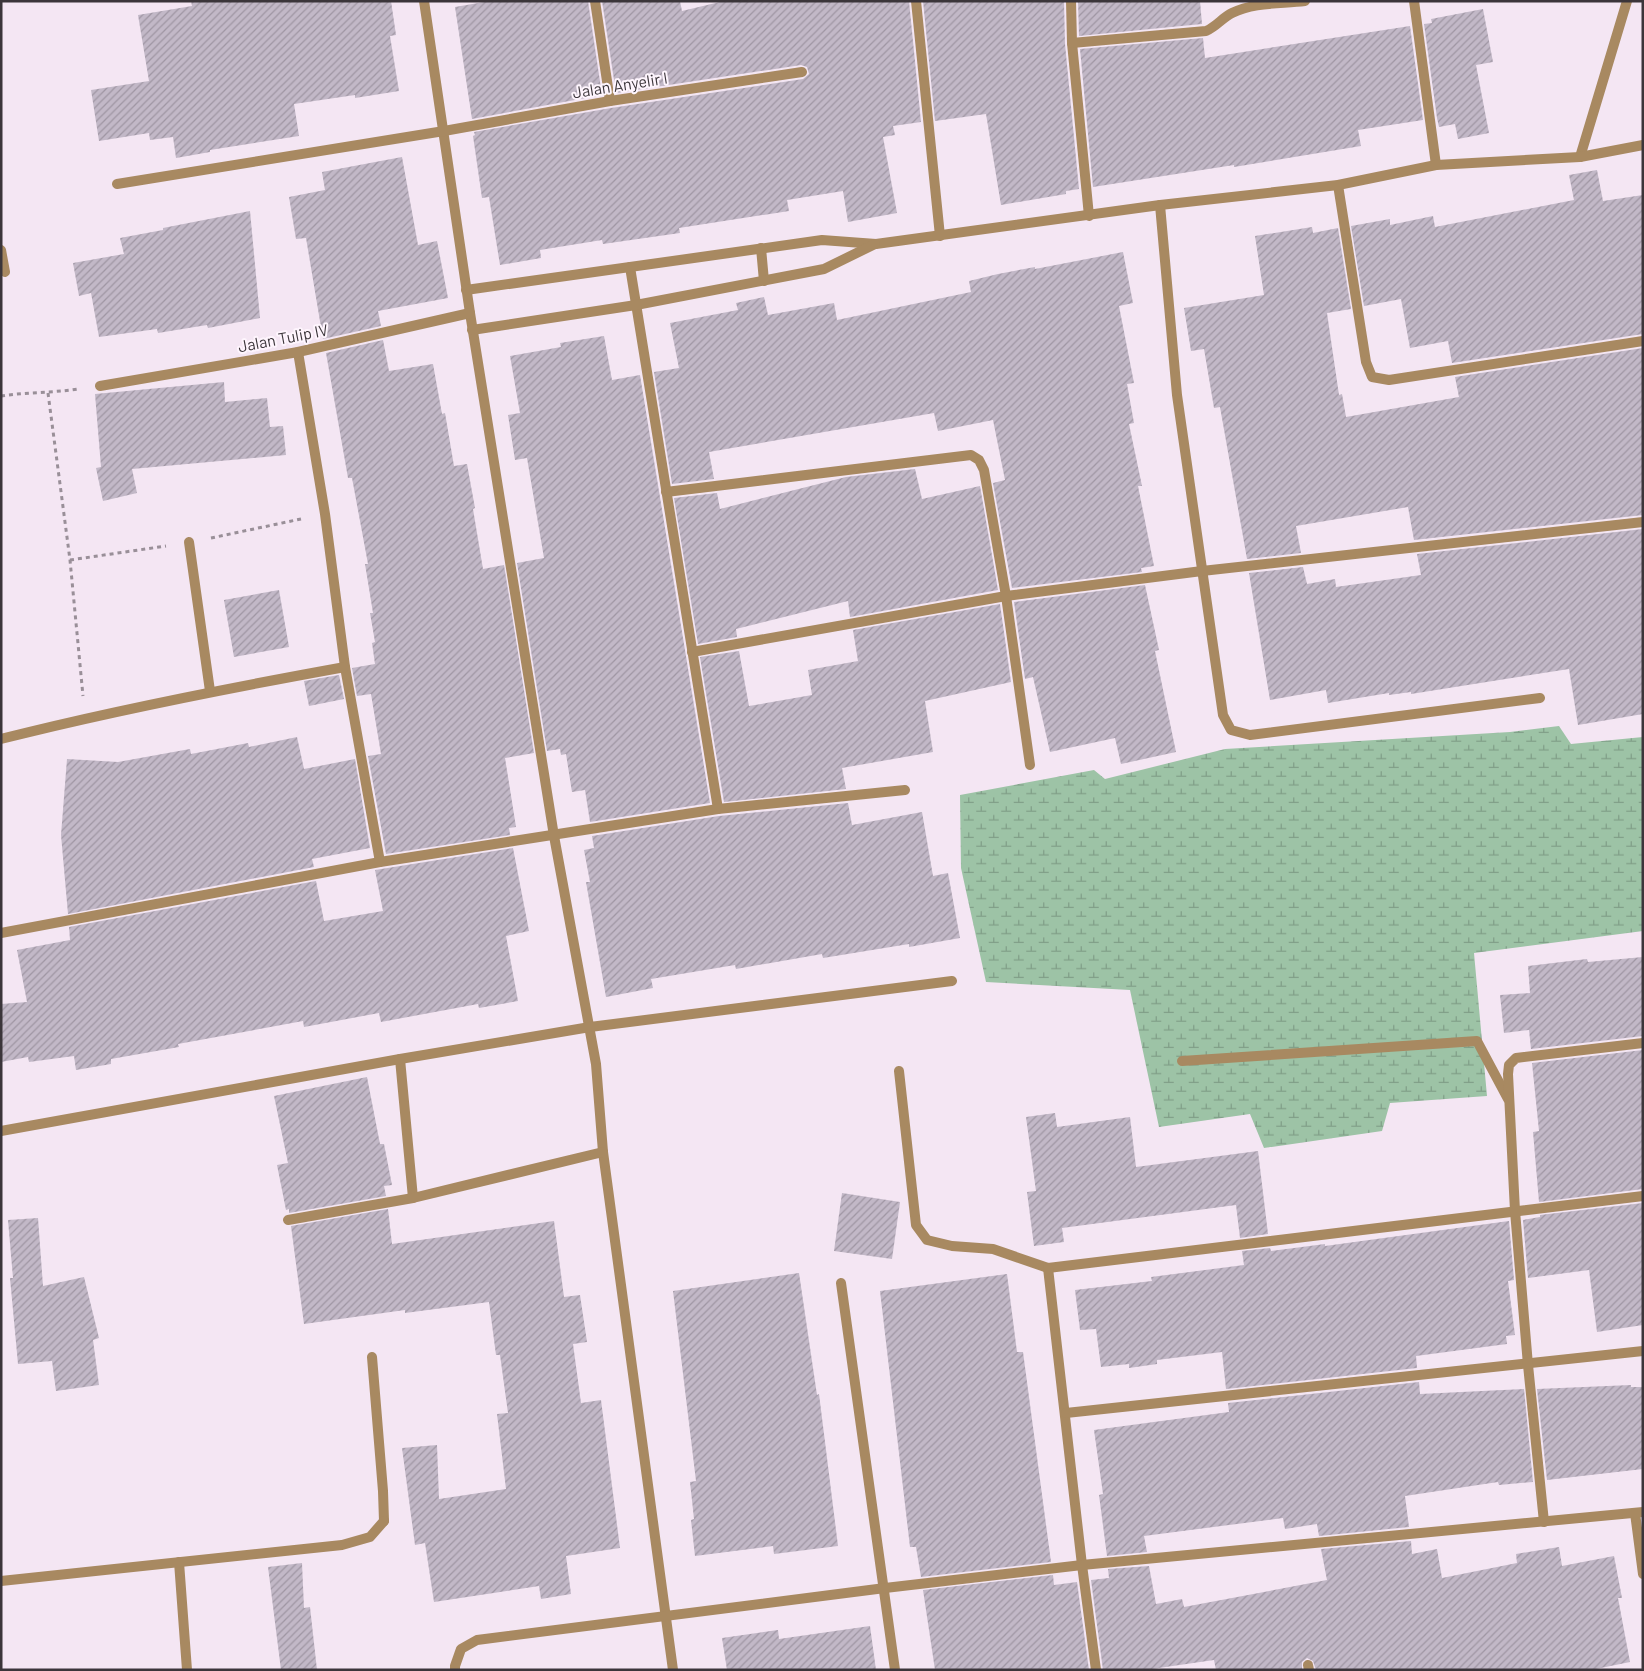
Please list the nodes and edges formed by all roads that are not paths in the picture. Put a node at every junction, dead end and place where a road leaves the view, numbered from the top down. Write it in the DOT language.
graph roads {
  1 [pos="424,1"];
  2 [pos="595,1"];
  3 [pos="916,1"];
  4 [pos="1070,1"];
  5 [pos="1305,1"];
  6 [pos="1414,1"];
  7 [pos="1627,1"];
  8 [pos="1233,6"];
  9 [pos="1072,42"];
  10 [pos="802,72"];
  11 [pos="610,101"];
  12 [pos="444,131"];
  13 [pos="1643,145"];
  14 [pos="1580,157"];
  15 [pos="1436,165"];
  16 [pos="117,184"];
  17 [pos="1338,185"];
  18 [pos="1160,205"];
  19 [pos="1089,216"];
  20 [pos="940,236"];
  21 [pos="876,244"];
  22 [pos="761,248"];
  23 [pos="1,250"];
  24 [pos="630,267"];
  25 [pos="5,272"];
  26 [pos="764,281"];
  27 [pos="466,290"];
  28 [pos="636,305"];
  29 [pos="470,313"];
  30 [pos="472,330"];
  31 [pos="1643,341"];
  32 [pos="298,352"];
  33 [pos="100,386"];
  34 [pos="666,492"];
  35 [pos="1643,522"];
  36 [pos="189,542"];
  37 [pos="1202,572"];
  38 [pos="1006,596"];
  39 [pos="692,652"];
  40 [pos="345,667"];
  41 [pos="210,691"];
  42 [pos="1540,698"];
  43 [pos="1,739"];
  44 [pos="1030,765"];
  45 [pos="905,790"];
  46 [pos="718,809"];
  47 [pos="554,836"];
  48 [pos="380,862"];
  49 [pos="1,933"];
  50 [pos="952,980"];
  51 [pos="590,1027"];
  52 [pos="1643,1043"];
  53 [pos="400,1059"];
  54 [pos="1182,1061"];
  55 [pos="899,1071"];
  56 [pos="1510,1102"];
  57 [pos="1,1131"];
  58 [pos="603,1152"];
  59 [pos="1643,1196"];
  60 [pos="413,1198"];
  61 [pos="1515,1211"];
  62 [pos="288,1220"];
  63 [pos="1048,1268"];
  64 [pos="842,1283"];
  65 [pos="1643,1351"];
  66 [pos="372,1357"];
  67 [pos="1528,1365"];
  68 [pos="1066,1414"];
  69 [pos="1639,1512"];
  70 [pos="1544,1522"];
  71 [pos="179,1562"];
  72 [pos="1082,1565"];
  73 [pos="1643,1574"];
  74 [pos="1,1581"];
  75 [pos="885,1588"];
  76 [pos="665,1616"];
  77 [pos="187,1670"];
  78 [pos="456,1670"];
  79 [pos="673,1670"];
  80 [pos="895,1670"];
  81 [pos="1096,1670"];
  1 -- 12 [label="street"];
  2 -- 11 [label="street"];
  3 -- 20 [label="street"];
  4 -- 9 [label="street"];
  5 -- 8 [label="street"];
  6 -- 15 [label="street"];
  7 -- 14 [label="street"];
  8 -- 9 [label="street"];
  9 -- 19 [label="street"];
  10 -- 11 [label="street, Jalan Anyelir I"];
  11 -- 12 [label="street, Jalan Anyelir I"];
  12 -- 16 [label="street, Jalan Anyelir I"];
  12 -- 27 [label="street"];
  13 -- 14 [label="street"];
  14 -- 15 [label="street"];
  15 -- 17 [label="street"];
  17 -- 18 [label="street"];
  17 -- 31 [label="street"];
  18 -- 19 [label="street"];
  18 -- 37 [label="street"];
  19 -- 20 [label="street"];
  20 -- 21 [label="street"];
  21 -- 22 [label="street"];
  21 -- 26 [label="street"];
  22 -- 24 [label="street"];
  22 -- 26 [label="street"];
  23 -- 25 [label="street"];
  24 -- 27 [label="street"];
  24 -- 28 [label="street"];
  26 -- 28 [label="street"];
  27 -- 29 [label="street"];
  28 -- 30 [label="street"];
  28 -- 34 [label="street"];
  29 -- 30 [label="street"];
  29 -- 32 [label="street, Jalan Tulip IV"];
  30 -- 47 [label="street"];
  32 -- 33 [label="street, Jalan Tulip IV"];
  32 -- 40 [label="street"];
  34 -- 38 [label="street"];
  34 -- 39 [label="street"];
  35 -- 37 [label="street"];
  36 -- 41 [label="street"];
  37 -- 38 [label="street"];
  37 -- 42 [label="street"];
  38 -- 39 [label="street"];
  38 -- 44 [label="street"];
  39 -- 46 [label="street"];
  40 -- 41 [label="street"];
  40 -- 48 [label="street"];
  41 -- 43 [label="street"];
  45 -- 46 [label="street"];
  46 -- 47 [label="street"];
  47 -- 48 [label="street"];
  47 -- 51 [label="street"];
  48 -- 49 [label="street"];
  50 -- 51 [label="street"];
  51 -- 53 [label="street"];
  51 -- 58 [label="street"];
  52 -- 56 [label="street"];
  53 -- 57 [label="street"];
  53 -- 60 [label="street"];
  54 -- 56 [label="street"];
  55 -- 63 [label="street"];
  56 -- 61 [label="street"];
  58 -- 60 [label="street"];
  58 -- 76 [label="street"];
  59 -- 61 [label="street"];
  60 -- 62 [label="street"];
  61 -- 63 [label="street"];
  61 -- 67 [label="street"];
  63 -- 68 [label="street"];
  64 -- 75 [label="street"];
  65 -- 67 [label="street"];
  66 -- 71 [label="street"];
  67 -- 68 [label="street"];
  67 -- 70 [label="street"];
  68 -- 72 [label="street"];
  69 -- 70 [label="street"];
  69 -- 73 [label="street"];
  70 -- 72 [label="street"];
  71 -- 74 [label="street"];
  71 -- 77 [label="street"];
  72 -- 75 [label="street"];
  72 -- 81 [label="street"];
  75 -- 76 [label="street"];
  75 -- 80 [label="street"];
  76 -- 78 [label="street"];
  76 -- 79 [label="street"];
}
